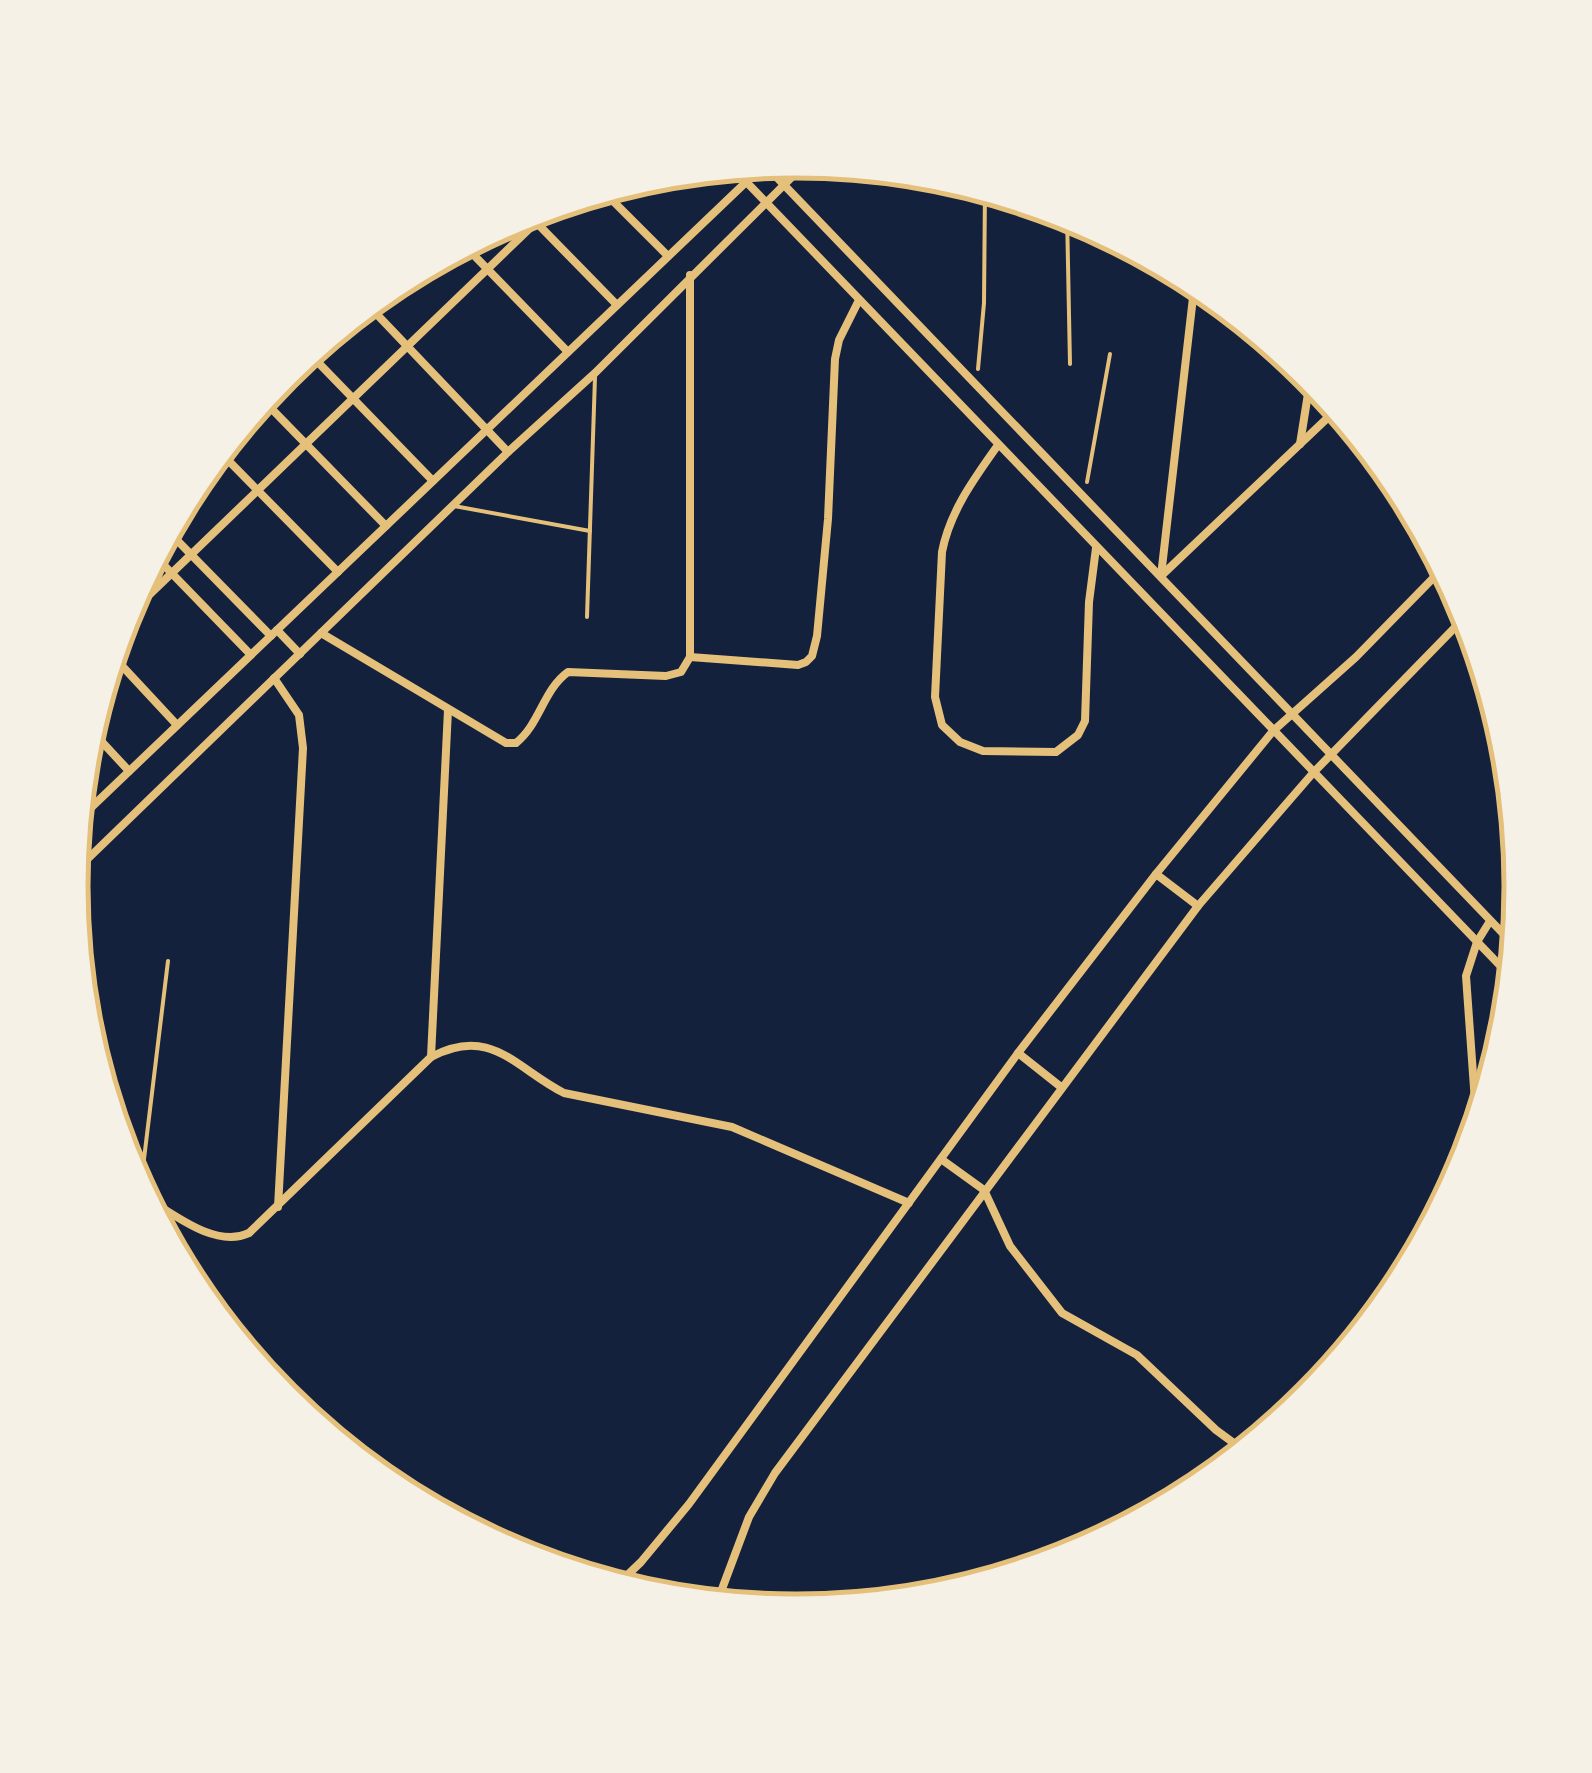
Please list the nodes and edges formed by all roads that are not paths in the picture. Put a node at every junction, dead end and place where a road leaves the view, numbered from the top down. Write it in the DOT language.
graph roads {
  1 [pos="790,178"];
  2 [pos="779,179"];
  3 [pos="746,182"];
  4 [pos="784,184"];
  5 [pos="614,202"];
  6 [pos="766,202"];
  7 [pos="540,226"];
  8 [pos="526,232"];
  9 [pos="474,256"];
  10 [pos="668,256"];
  11 [pos="487,269"];
  12 [pos="690,275"];
  13 [pos="1192,298"];
  14 [pos="859,300"];
  15 [pos="617,305"];
  16 [pos="377,315"];
  17 [pos="407,346"];
  18 [pos="568,352"];
  19 [pos="319,363"];
  20 [pos="594,372"];
  21 [pos="1308,397"];
  22 [pos="354,398"];
  23 [pos="272,409"];
  24 [pos="1328,418"];
  25 [pos="486,430"];
  26 [pos="306,444"];
  27 [pos="1300,444"];
  28 [pos="998,445"];
  29 [pos="508,452"];
  30 [pos="229,461"];
  31 [pos="434,480"];
  32 [pos="258,490"];
  33 [pos="454,506"];
  34 [pos="386,526"];
  35 [pos="590,531"];
  36 [pos="177,541"];
  37 [pos="1096,548"];
  38 [pos="191,555"];
  39 [pos="165,566"];
  40 [pos="338,572"];
  41 [pos="172,574"];
  42 [pos="1161,576"];
  43 [pos="1433,578"];
  44 [pos="151,594"];
  45 [pos="587,617"];
  46 [pos="1455,627"];
  47 [pos="274,633"];
  48 [pos="321,633"];
  49 [pos="300,654"];
  50 [pos="251,655"];
  51 [pos="690,657"];
  52 [pos="123,666"];
  53 [pos="274,678"];
  54 [pos="448,710"];
  55 [pos="1292,711"];
  56 [pos="177,725"];
  57 [pos="1273,731"];
  58 [pos="102,742"];
  59 [pos="1332,754"];
  60 [pos="129,771"];
  61 [pos="1313,773"];
  62 [pos="93,803"];
  63 [pos="89,858"];
  64 [pos="1156,874"];
  65 [pos="1198,906"];
  66 [pos="1490,921"];
  67 [pos="1503,934"];
  68 [pos="1477,942"];
  69 [pos="168,961"];
  70 [pos="1500,965"];
  71 [pos="1018,1053"];
  72 [pos="431,1057"];
  73 [pos="1061,1087"];
  74 [pos="1474,1090"];
  75 [pos="941,1159"];
  76 [pos="144,1165"];
  77 [pos="984,1190"];
  78 [pos="909,1203"];
  79 [pos="164,1206"];
  80 [pos="278,1207"];
  81 [pos="1234,1443"];
  82 [pos="628,1574"];
  83 [pos="721,1590"];
  1 -- 4 [label="street"];
  2 -- 4 [label="street"];
  3 -- 6 [label="street"];
  3 -- 10 [label="street"];
  4 -- 6 [label="street"];
  4 -- 42 [label="street"];
  5 -- 10 [label="street"];
  6 -- 12 [label="street"];
  6 -- 14 [label="street"];
  7 -- 15 [label="street"];
  8 -- 11 [label="street"];
  9 -- 11 [label="street"];
  10 -- 15 [label="street"];
  11 -- 17 [label="street"];
  11 -- 18 [label="street"];
  12 -- 20 [label="street"];
  12 -- 51 [label="street"];
  13 -- 42 [label="street"];
  14 -- 28 [label="street"];
  14 -- 51 [label="street"];
  15 -- 18 [label="street"];
  16 -- 17 [label="street"];
  17 -- 22 [label="street"];
  17 -- 25 [label="street"];
  18 -- 25 [label="street"];
  19 -- 22 [label="street"];
  20 -- 29 [label="street"];
  20 -- 35 [label="lane"];
  21 -- 27 [label="street"];
  22 -- 26 [label="street"];
  22 -- 31 [label="street"];
  23 -- 26 [label="street"];
  24 -- 27 [label="street"];
  25 -- 29 [label="street"];
  25 -- 31 [label="street"];
  26 -- 32 [label="street"];
  26 -- 34 [label="street"];
  27 -- 42 [label="street"];
  28 -- 37 [label="street"];
  28 -- 37 [label="street"];
  29 -- 33 [label="street"];
  30 -- 32 [label="street"];
  31 -- 34 [label="street"];
  32 -- 38 [label="street"];
  32 -- 40 [label="street"];
  33 -- 35 [label="lane"];
  33 -- 48 [label="street"];
  34 -- 40 [label="street"];
  35 -- 45 [label="lane"];
  36 -- 38 [label="street"];
  37 -- 57 [label="street"];
  38 -- 41 [label="street"];
  38 -- 47 [label="street"];
  39 -- 41 [label="street"];
  40 -- 47 [label="street"];
  41 -- 44 [label="street"];
  41 -- 50 [label="street"];
  42 -- 55 [label="street"];
  43 -- 55 [label="street"];
  46 -- 59 [label="street"];
  47 -- 49 [label="street"];
  47 -- 50 [label="street"];
  48 -- 49 [label="street"];
  48 -- 54 [label="street"];
  49 -- 53 [label="street"];
  50 -- 56 [label="street"];
  51 -- 54 [label="street"];
  52 -- 56 [label="street"];
  53 -- 63 [label="street"];
  53 -- 80 [label="street"];
  54 -- 72 [label="street"];
  55 -- 57 [label="street"];
  55 -- 59 [label="street"];
  56 -- 60 [label="street"];
  57 -- 61 [label="street"];
  57 -- 64 [label="street"];
  58 -- 60 [label="street"];
  59 -- 61 [label="street"];
  59 -- 66 [label="street"];
  60 -- 62 [label="street"];
  61 -- 65 [label="street"];
  61 -- 68 [label="street"];
  64 -- 65 [label="street"];
  64 -- 71 [label="street"];
  65 -- 73 [label="street"];
  66 -- 67 [label="street"];
  66 -- 68 [label="street"];
  68 -- 70 [label="street"];
  68 -- 74 [label="street"];
  69 -- 76 [label="lane"];
  71 -- 73 [label="street"];
  71 -- 75 [label="street"];
  72 -- 78 [label="street"];
  72 -- 80 [label="street"];
  73 -- 77 [label="street"];
  75 -- 77 [label="street"];
  75 -- 78 [label="street"];
  77 -- 81 [label="street"];
  77 -- 83 [label="street"];
  78 -- 82 [label="street"];
  79 -- 80 [label="street"];
}
